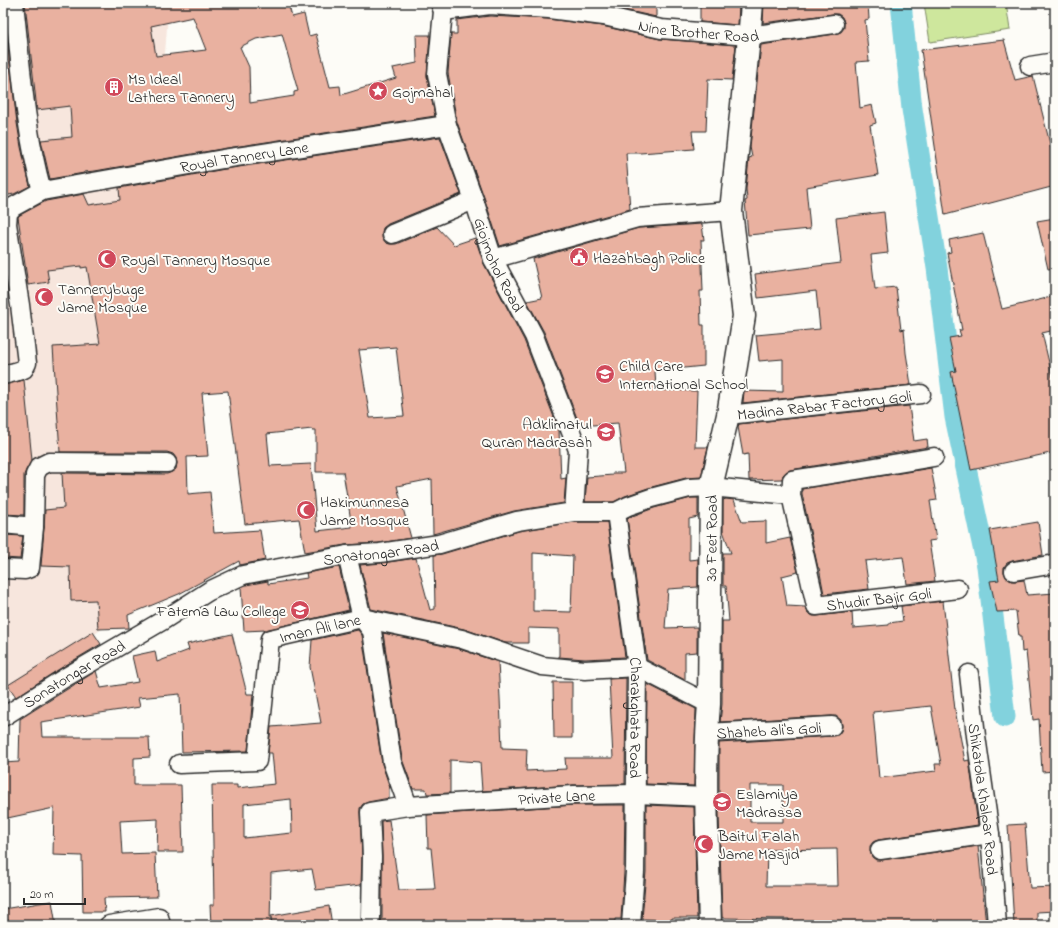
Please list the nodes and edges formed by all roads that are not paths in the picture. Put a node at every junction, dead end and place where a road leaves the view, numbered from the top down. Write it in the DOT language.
graph roads {
  1 [pos="13,3"];
  2 [pos="752,3"];
  3 [pos="3,5"];
  4 [pos="442,7"];
  5 [pos="834,24"];
  6 [pos="749,36"];
  7 [pos="1055,62"];
  8 [pos="1030,66"];
  9 [pos="447,125"];
  10 [pos="42,192"];
  11 [pos="474,200"];
  12 [pos="731,211"];
  13 [pos="392,234"];
  14 [pos="493,258"];
  15 [pos="3,375"];
  16 [pos="921,394"];
  17 [pos="728,415"];
  18 [pos="934,457"];
  19 [pos="167,463"];
  20 [pos="711,487"];
  21 [pos="791,495"];
  22 [pos="574,512"];
  23 [pos="616,512"];
  24 [pos="3,524"];
  25 [pos="34,527"];
  26 [pos="347,555"];
  27 [pos="1055,564"];
  28 [pos="3,569"];
  29 [pos="1014,571"];
  30 [pos="958,589"];
  31 [pos="362,618"];
  32 [pos="637,667"];
  33 [pos="969,674"];
  34 [pos="709,704"];
  35 [pos="3,717"];
  36 [pos="832,726"];
  37 [pos="707,732"];
  38 [pos="179,764"];
  39 [pos="636,794"];
  40 [pos="706,797"];
  41 [pos="408,806"];
  42 [pos="990,834"];
  43 [pos="880,850"];
  44 [pos="371,918"];
  45 [pos="109,925"];
  46 [pos="161,925"];
  47 [pos="630,925"];
  48 [pos="710,925"];
  49 [pos="997,925"];
  1 -- 3 [label="street"];
  1 -- 10 [label="street"];
  2 -- 6 [label="street"];
  4 -- 6 [label="street, Nine Brother Road"];
  4 -- 9 [label="street, Giojmohol Road"];
  5 -- 6 [label="street, Nine Brother Road"];
  6 -- 12 [label="street, 30 Feet Road"];
  7 -- 8 [label="street"];
  9 -- 10 [label="street, Royal Tannery Lane"];
  9 -- 11 [label="street, Giojmohol Road"];
  10 -- 15 [label="street, Royal Tannery Lane"];
  11 -- 13 [label="street"];
  11 -- 14 [label="street, Giojmohol Road"];
  12 -- 14 [label="street"];
  12 -- 17 [label="street, 30 Feet Road"];
  14 -- 22 [label="street, Giojmohol Road"];
  16 -- 17 [label="street, Madina Rabar Factory Goli"];
  17 -- 20 [label="street, 30 Feet Road"];
  18 -- 21 [label="street"];
  19 -- 25 [label="street"];
  20 -- 21 [label="street, Sonatongar Road"];
  20 -- 23 [label="street, Sonatongar Road"];
  20 -- 34 [label="street, 30 Feet Road"];
  21 -- 30 [label="street, Shudir Bajir Goli"];
  22 -- 23 [label="street, Sonatongar Road"];
  22 -- 26 [label="street, Sonatongar Road"];
  23 -- 32 [label="street, Charakghata Road"];
  24 -- 25 [label="street"];
  25 -- 28 [label="street"];
  26 -- 31 [label="street"];
  26 -- 35 [label="street, Sonatongar Road"];
  27 -- 29 [label="street"];
  31 -- 32 [label="street, Iman Ali lane"];
  31 -- 38 [label="street, Iman Ali lane"];
  31 -- 41 [label="street"];
  32 -- 34 [label="street"];
  32 -- 39 [label="street, Charakghata Road"];
  33 -- 42 [label="street, Shikatola Khalpar Road"];
  34 -- 37 [label="street, 30 Feet Road"];
  36 -- 37 [label="street, Shaheb ali's Goli"];
  37 -- 40 [label="street, 30 Feet Road"];
  39 -- 40 [label="street, Private Lane"];
  39 -- 41 [label="street, Private Lane"];
  39 -- 47 [label="street, Charakghata Road"];
  40 -- 48 [label="street, 30 Feet Road"];
  41 -- 44 [label="street, Private Lane"];
  42 -- 43 [label="street"];
  42 -- 49 [label="street, Shikatola Khalpar Road"];
  45 -- 46 [label="street"];
}
